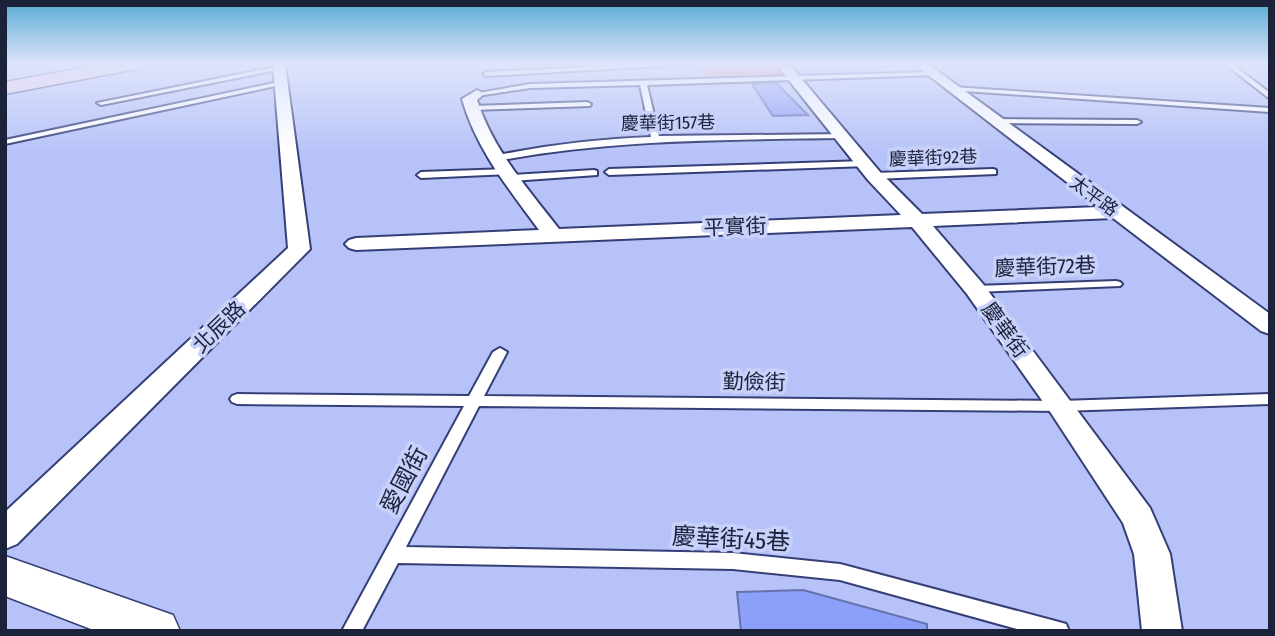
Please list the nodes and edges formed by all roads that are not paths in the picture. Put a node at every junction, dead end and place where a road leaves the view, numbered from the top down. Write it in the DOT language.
graph roads {
  1 [pos="155,94"];
  2 [pos="196,94"];
  3 [pos="283,94"];
  4 [pos="501,94"];
  5 [pos="646,94"];
  6 [pos="807,94"];
  7 [pos="958,94"];
  8 [pos="1023,94"];
  9 [pos="474,101"];
  10 [pos="101,103"];
  11 [pos="587,104"];
  12 [pos="1270,110"];
  13 [pos="993,121"];
  14 [pos="1137,122"];
  15 [pos="841,136"];
  16 [pos="656,139"];
  17 [pos="5,142"];
  18 [pos="506,169"];
  19 [pos="870,170"];
  20 [pos="609,172"];
  21 [pos="993,172"];
  22 [pos="594,173"];
  23 [pos="421,174"];
  24 [pos="1115,212"];
  25 [pos="917,220"];
  26 [pos="552,234"];
  27 [pos="356,244"];
  28 [pos="1116,284"];
  29 [pos="975,289"];
  30 [pos="1270,326"];
  31 [pos="500,352"];
  32 [pos="237,399"];
  33 [pos="1270,399"];
  34 [pos="474,400"];
  35 [pos="1061,406"];
  36 [pos="5,534"];
  37 [pos="392,555"];
  38 [pos="5,576"];
  39 [pos="156,631"];
  40 [pos="352,631"];
  41 [pos="1059,631"];
  42 [pos="1162,631"];
  1 -- 10 [label="lane"];
  2 -- 17 [label="lane"];
  3 -- 36 [label="street, 北辰路"];
  4 -- 9 [label="lane"];
  5 -- 16 [label="lane"];
  6 -- 15 [label="street, 慶華街"];
  7 -- 13 [label="street, 太平路"];
  8 -- 12 [label="lane"];
  9 -- 11 [label="lane"];
  9 -- 18 [label="street"];
  13 -- 14 [label="lane"];
  13 -- 24 [label="street, 太平路"];
  15 -- 16 [label="lane, 慶華街157巷"];
  15 -- 19 [label="street, 慶華街"];
  16 -- 18 [label="lane, 慶華街157巷"];
  18 -- 22 [label="lane"];
  18 -- 23 [label="lane"];
  18 -- 26 [label="street"];
  19 -- 20 [label="lane, 慶華街92巷"];
  19 -- 21 [label="lane, 慶華街92巷"];
  19 -- 25 [label="street, 慶華街"];
  24 -- 25 [label="street, 平實街"];
  24 -- 30 [label="street, 太平路"];
  25 -- 26 [label="street, 平實街"];
  25 -- 29 [label="street, 慶華街"];
  26 -- 27 [label="street, 平實街"];
  28 -- 29 [label="lane, 慶華街72巷"];
  29 -- 35 [label="street, 慶華街"];
  31 -- 34 [label="lane, 愛國街"];
  32 -- 34 [label="lane, 勤儉街"];
  33 -- 35 [label="lane, 勤儉街"];
  34 -- 35 [label="lane, 勤儉街"];
  34 -- 37 [label="lane, 愛國街"];
  35 -- 42 [label="street, 慶華街"];
  37 -- 40 [label="lane, 愛國街"];
  37 -- 41 [label="lane, 慶華街45巷"];
  38 -- 39 [label="street"];
}
